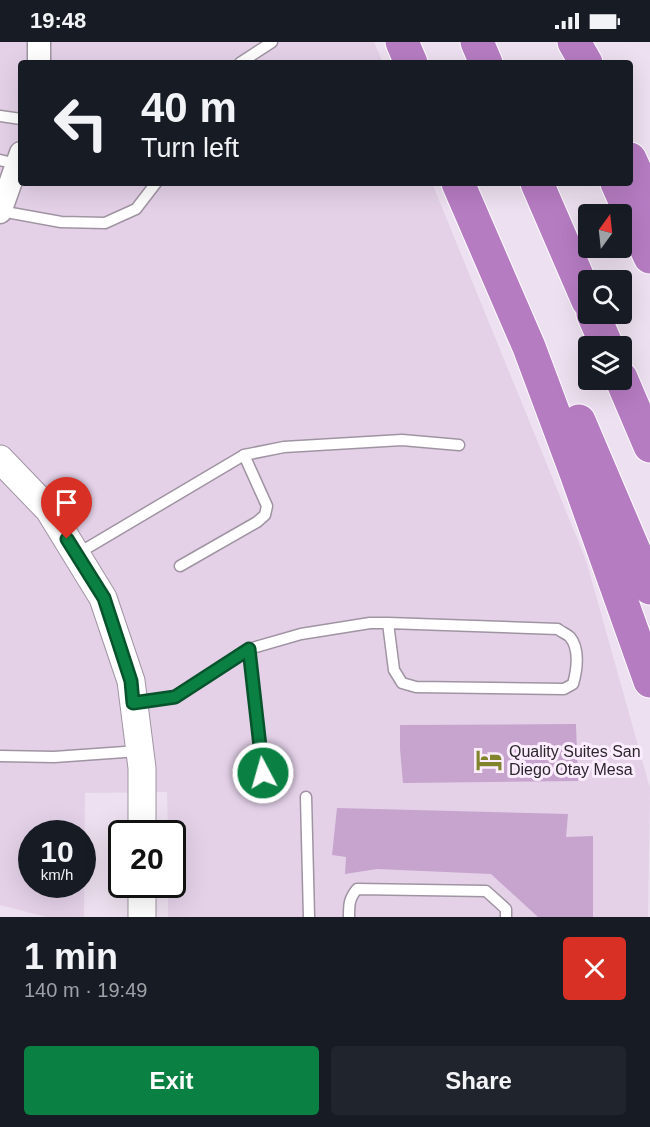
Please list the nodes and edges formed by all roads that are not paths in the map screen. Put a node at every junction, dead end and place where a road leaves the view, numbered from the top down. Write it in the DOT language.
graph roads {
  1 [pos="39,42"];
  2 [pos="272,42"];
  3 [pos="402,42"];
  4 [pos="477,42"];
  5 [pos="555,42"];
  6 [pos="574,42"];
  7 [pos="39,60"];
  8 [pos="245,60"];
  9 [pos="410,60"];
  10 [pos="485,60"];
  11 [pos="563,60"];
  12 [pos="584,60"];
  13 [pos="0,116"];
  14 [pos="18,119"];
  15 [pos="13,159"];
  16 [pos="633,166"];
  17 [pos="154,186"];
  18 [pos="459,186"];
  19 [pos="471,186"];
  20 [pos="538,186"];
  21 [pos="618,186"];
  22 [pos="650,203"];
  23 [pos="0,212"];
  24 [pos="650,257"];
  25 [pos="578,278"];
  26 [pos="626,390"];
  27 [pos="459,445"];
  28 [pos="650,446"];
  29 [pos="244,455"];
  30 [pos="0,459"];
  31 [pos="76,554"];
  32 [pos="180,566"];
  33 [pos="650,588"];
  34 [pos="388,624"];
  35 [pos="249,649"];
  36 [pos="650,681"];
  37 [pos="133,703"];
  38 [pos="140,751"];
  39 [pos="0,756"];
  40 [pos="263,773"];
  41 [pos="306,797"];
  42 [pos="142,820"];
  43 [pos="142,898"];
  44 [pos="142,917"];
  45 [pos="309,917"];
  46 [pos="349,917"];
  47 [pos="506,917"];
  1 -- 7 [label="street"];
  2 -- 8 [label="lane"];
  3 -- 9 [label="highway"];
  4 -- 10 [label="highway"];
  5 -- 11 [label="highway"];
  6 -- 12 [label="highway"];
  13 -- 14 [label="lane"];
  15 -- 23 [label="street"];
  16 -- 22 [label="highway"];
  17 -- 23 [label="lane"];
  18 -- 36 [label="highway"];
  19 -- 33 [label="highway"];
  20 -- 25 [label="highway"];
  21 -- 24 [label="highway"];
  26 -- 28 [label="highway"];
  27 -- 29 [label="lane"];
  29 -- 31 [label="lane"];
  29 -- 32 [label="lane"];
  30 -- 31 [label="street"];
  31 -- 37 [label="street"];
  34 -- 34 [label="lane"];
  34 -- 35 [label="lane"];
  35 -- 37 [label="lane"];
  35 -- 40 [label="lane"];
  37 -- 38 [label="street"];
  38 -- 39 [label="lane"];
  38 -- 42 [label="street"];
  41 -- 45 [label="lane"];
  43 -- 44 [label="street"];
  46 -- 47 [label="lane"];
}
